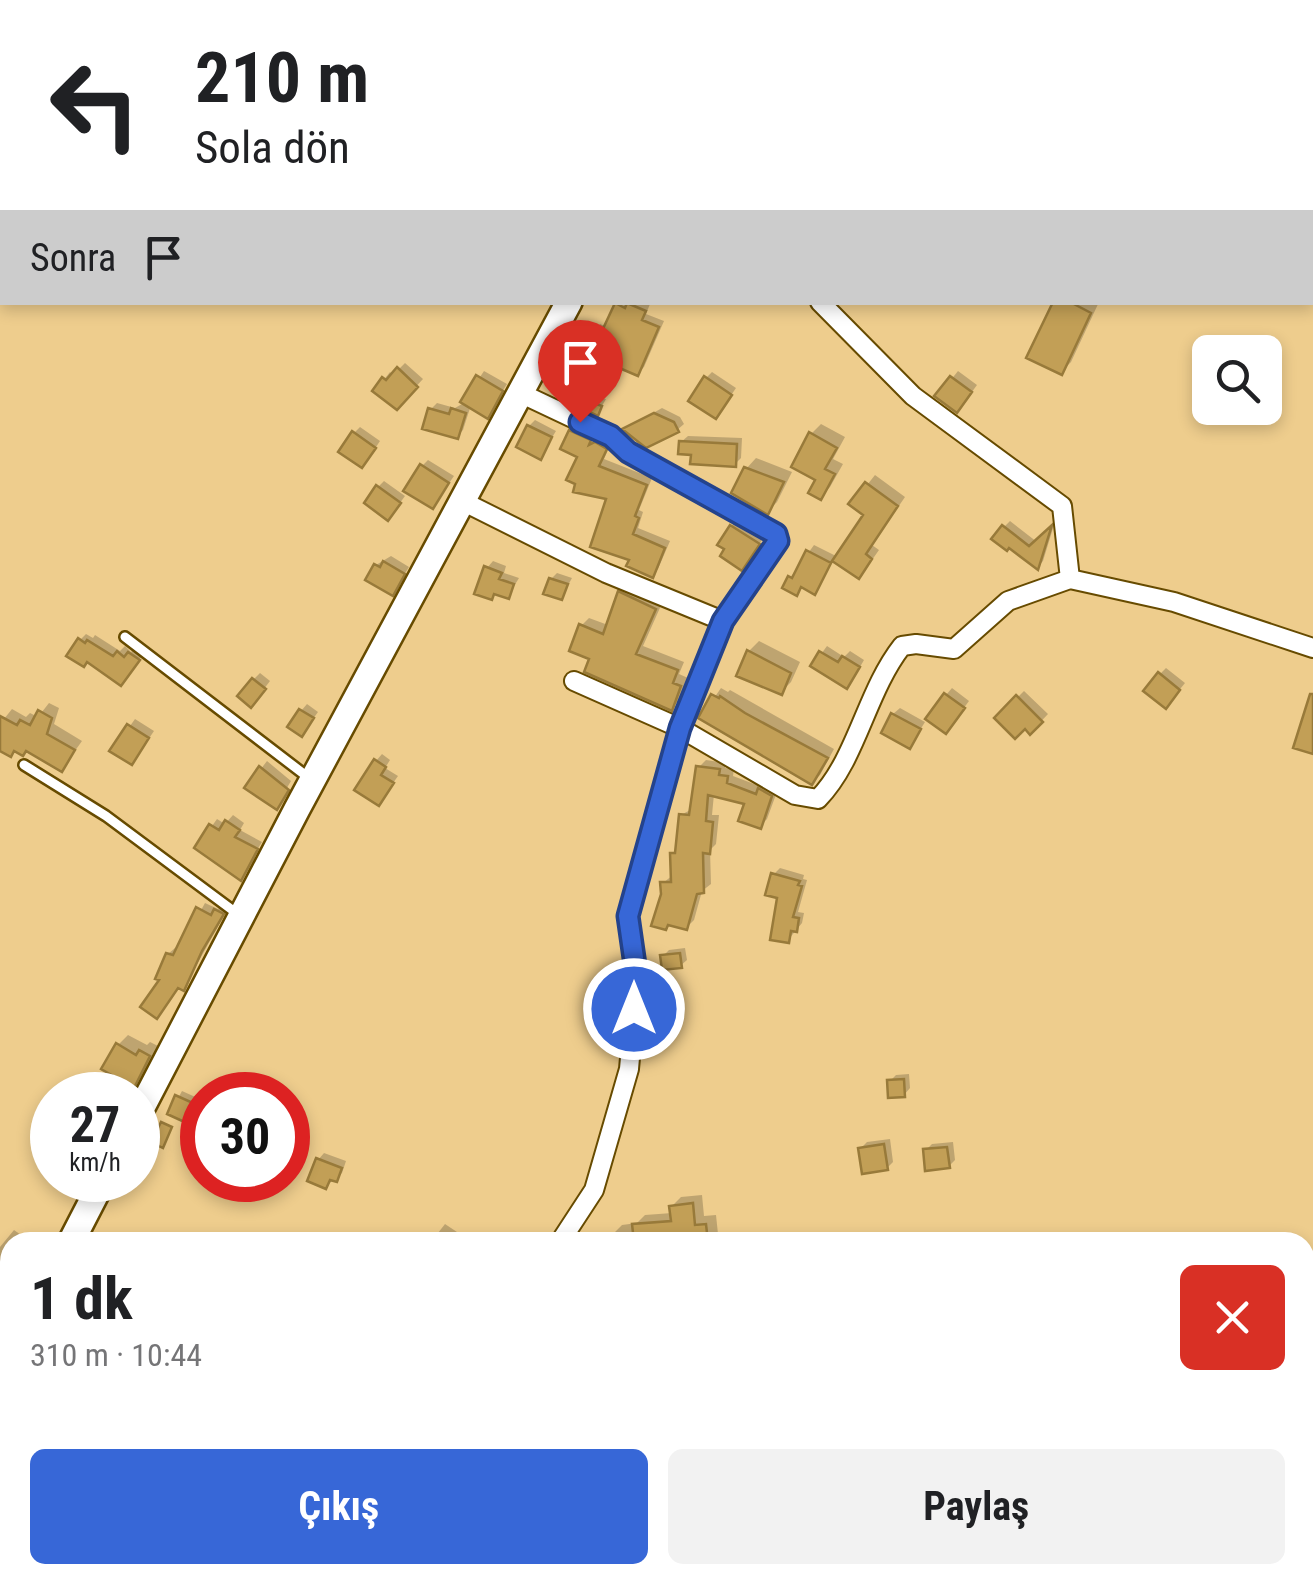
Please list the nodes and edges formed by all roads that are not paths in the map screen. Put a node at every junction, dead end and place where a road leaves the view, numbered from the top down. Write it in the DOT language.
graph roads {
  1 [pos="567,305"];
  2 [pos="823,305"];
  3 [pos="520,392"];
  4 [pos="462,501"];
  5 [pos="1070,579"];
  6 [pos="723,621"];
  7 [pos="125,636"];
  8 [pos="1313,648"];
  9 [pos="574,681"];
  10 [pos="680,728"];
  11 [pos="24,765"];
  12 [pos="312,781"];
  13 [pos="241,916"];
  14 [pos="160,1072"];
  15 [pos="92,1202"];
  16 [pos="76,1232"];
  17 [pos="567,1232"];
  1 -- 3 [label="street"];
  2 -- 5 [label="street"];
  3 -- 4 [label="street"];
  3 -- 6 [label="street"];
  4 -- 6 [label="street"];
  4 -- 12 [label="street"];
  5 -- 8 [label="street"];
  5 -- 10 [label="street"];
  6 -- 10 [label="street"];
  7 -- 12 [label="lane"];
  9 -- 10 [label="street"];
  10 -- 17 [label="street"];
  11 -- 13 [label="lane"];
  12 -- 13 [label="street"];
  13 -- 14 [label="street"];
  15 -- 16 [label="street"];
}
